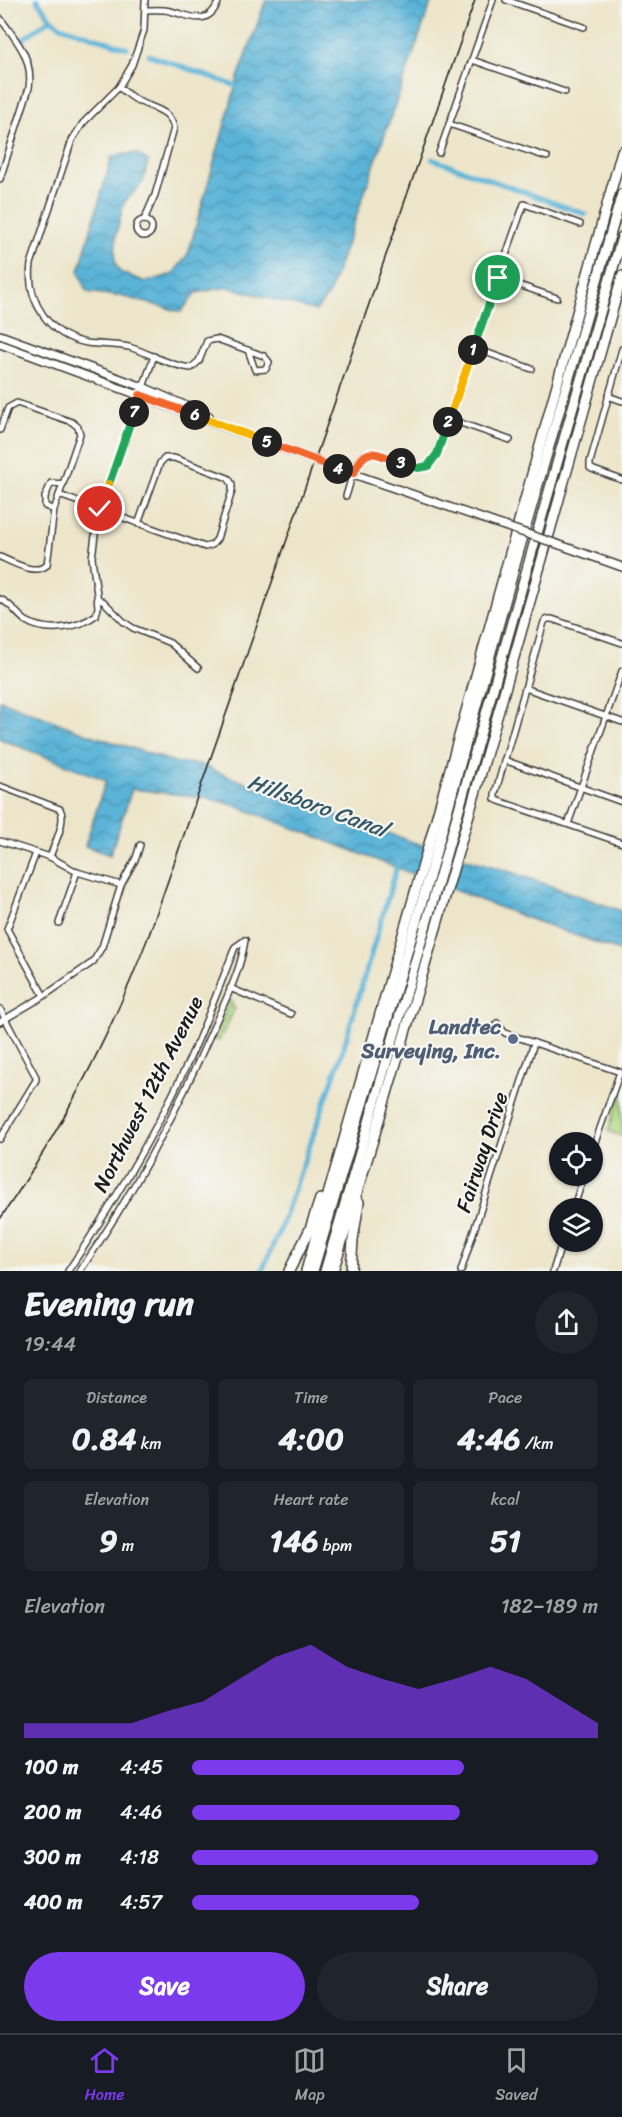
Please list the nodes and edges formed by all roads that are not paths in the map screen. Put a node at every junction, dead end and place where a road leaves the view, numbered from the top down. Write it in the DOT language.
graph roads {
  1 [pos="145,0"];
  2 [pos="219,0"];
  3 [pos="493,0"];
  4 [pos="506,0"];
  5 [pos="146,10"];
  6 [pos="0,18"];
  7 [pos="584,27"];
  8 [pos="472,60"];
  9 [pos="119,87"];
  10 [pos="565,92"];
  11 [pos="449,124"];
  12 [pos="622,151"];
  13 [pos="439,153"];
  14 [pos="546,157"];
  15 [pos="0,177"];
  16 [pos="622,194"];
  17 [pos="144,220"];
  18 [pos="580,224"];
  19 [pos="622,237"];
  20 [pos="622,276"];
  21 [pos="498,278"];
  22 [pos="557,298"];
  23 [pos="0,335"];
  24 [pos="0,344"];
  25 [pos="474,348"];
  26 [pos="622,349"];
  27 [pos="248,350"];
  28 [pos="154,356"];
  29 [pos="532,369"];
  30 [pos="142,391"];
  31 [pos="608,396"];
  32 [pos="622,401"];
  33 [pos="449,419"];
  34 [pos="0,430"];
  35 [pos="510,440"];
  36 [pos="354,473"];
  37 [pos="622,480"];
  38 [pos="63,484"];
  39 [pos="59,495"];
  40 [pos="346,496"];
  41 [pos="100,509"];
  42 [pos="54,510"];
  43 [pos="138,524"];
  44 [pos="0,557"];
  45 [pos="622,567"];
  46 [pos="97,598"];
  47 [pos="0,599"];
  48 [pos="622,643"];
  49 [pos="198,668"];
  50 [pos="622,671"];
  51 [pos="525,688"];
  52 [pos="606,717"];
  53 [pos="622,722"];
  54 [pos="504,760"];
  55 [pos="0,786"];
  56 [pos="581,787"];
  57 [pos="622,801"];
  58 [pos="568,824"];
  59 [pos="435,838"];
  60 [pos="0,841"];
  61 [pos="622,843"];
  62 [pos="140,845"];
  63 [pos="455,845"];
  64 [pos="36,853"];
  65 [pos="50,857"];
  66 [pos="77,872"];
  67 [pos="121,885"];
  68 [pos="422,886"];
  69 [pos="442,893"];
  70 [pos="59,923"];
  71 [pos="230,988"];
  72 [pos="44,996"];
  73 [pos="0,1009"];
  74 [pos="291,1014"];
  75 [pos="3,1020"];
  76 [pos="497,1023"];
  77 [pos="534,1043"];
  78 [pos="351,1115"];
  79 [pos="599,1132"];
  80 [pos="149,1138"];
  81 [pos="0,1139"];
  82 [pos="158,1144"];
  83 [pos="364,1172"];
  84 [pos="559,1252"];
  85 [pos="69,1271"];
  86 [pos="80,1271"];
  87 [pos="289,1271"];
  88 [pos="306,1271"];
  89 [pos="314,1271"];
  90 [pos="325,1271"];
  91 [pos="333,1271"];
  92 [pos="351,1271"];
  93 [pos="461,1271"];
  94 [pos="553,1271"];
  1 -- 5 [label="street"];
  2 -- 5 [label="street"];
  3 -- 8 [label="street"];
  4 -- 7 [label="street"];
  5 -- 9 [label="street"];
  6 -- 15 [label="street"];
  8 -- 10 [label="street"];
  8 -- 11 [label="street"];
  9 -- 17 [label="street"];
  9 -- 28 [label="street"];
  11 -- 13 [label="street"];
  11 -- 14 [label="street"];
  12 -- 59 [label="highway"];
  16 -- 59 [label="highway"];
  18 -- 21 [label="street"];
  19 -- 63 [label="highway"];
  20 -- 63 [label="highway"];
  21 -- 22 [label="street"];
  21 -- 25 [label="street"];
  23 -- 30 [label="main road"];
  24 -- 30 [label="main road"];
  25 -- 29 [label="street"];
  25 -- 33 [label="street"];
  26 -- 31 [label="street"];
  27 -- 28 [label="street"];
  28 -- 30 [label="street"];
  30 -- 36 [label="main road"];
  30 -- 41 [label="street"];
  31 -- 32 [label="street"];
  31 -- 37 [label="street"];
  33 -- 35 [label="street"];
  33 -- 36 [label="street"];
  34 -- 38 [label="street"];
  36 -- 40 [label="street"];
  36 -- 45 [label="main road, bridge"];
  38 -- 39 [label="street"];
  38 -- 42 [label="street"];
  39 -- 41 [label="street"];
  39 -- 42 [label="street"];
  41 -- 43 [label="street"];
  41 -- 46 [label="street"];
  42 -- 44 [label="street"];
  43 -- 43 [label="street"];
  46 -- 47 [label="street"];
  46 -- 49 [label="street"];
  48 -- 51 [label="street"];
  50 -- 52 [label="street"];
  51 -- 52 [label="street"];
  51 -- 54 [label="street"];
  52 -- 53 [label="street"];
  52 -- 56 [label="street"];
  54 -- 56 [label="street"];
  54 -- 58 [label="street"];
  55 -- 65 [label="street"];
  56 -- 57 [label="street"];
  56 -- 58 [label="street"];
  58 -- 61 [label="street"];
  59 -- 68 [label="highway"];
  60 -- 64 [label="street"];
  62 -- 67 [label="street"];
  63 -- 69 [label="highway"];
  64 -- 65 [label="street"];
  64 -- 72 [label="street"];
  65 -- 66 [label="street"];
  66 -- 67 [label="street"];
  66 -- 70 [label="street"];
  67 -- 72 [label="street"];
  68 -- 78 [label="highway"];
  68 -- 89 [label="highway"];
  69 -- 83 [label="highway"];
  69 -- 90 [label="highway"];
  71 -- 74 [label="street"];
  71 -- 80 [label="street, Northwest 12th Avenue"];
  71 -- 82 [label="street, Northwest 12th Avenue"];
  72 -- 75 [label="street"];
  73 -- 75 [label="street"];
  75 -- 81 [label="street"];
  76 -- 77 [label="street"];
  77 -- 79 [label="street"];
  77 -- 93 [label="street, Fairway Drive"];
  78 -- 87 [label="highway"];
  78 -- 88 [label="highway"];
  80 -- 82 [label="street"];
  80 -- 85 [label="street, Northwest 12th Avenue"];
  82 -- 86 [label="street, Northwest 12th Avenue"];
  83 -- 91 [label="highway"];
  83 -- 92 [label="highway"];
  84 -- 94 [label="street"];
}
